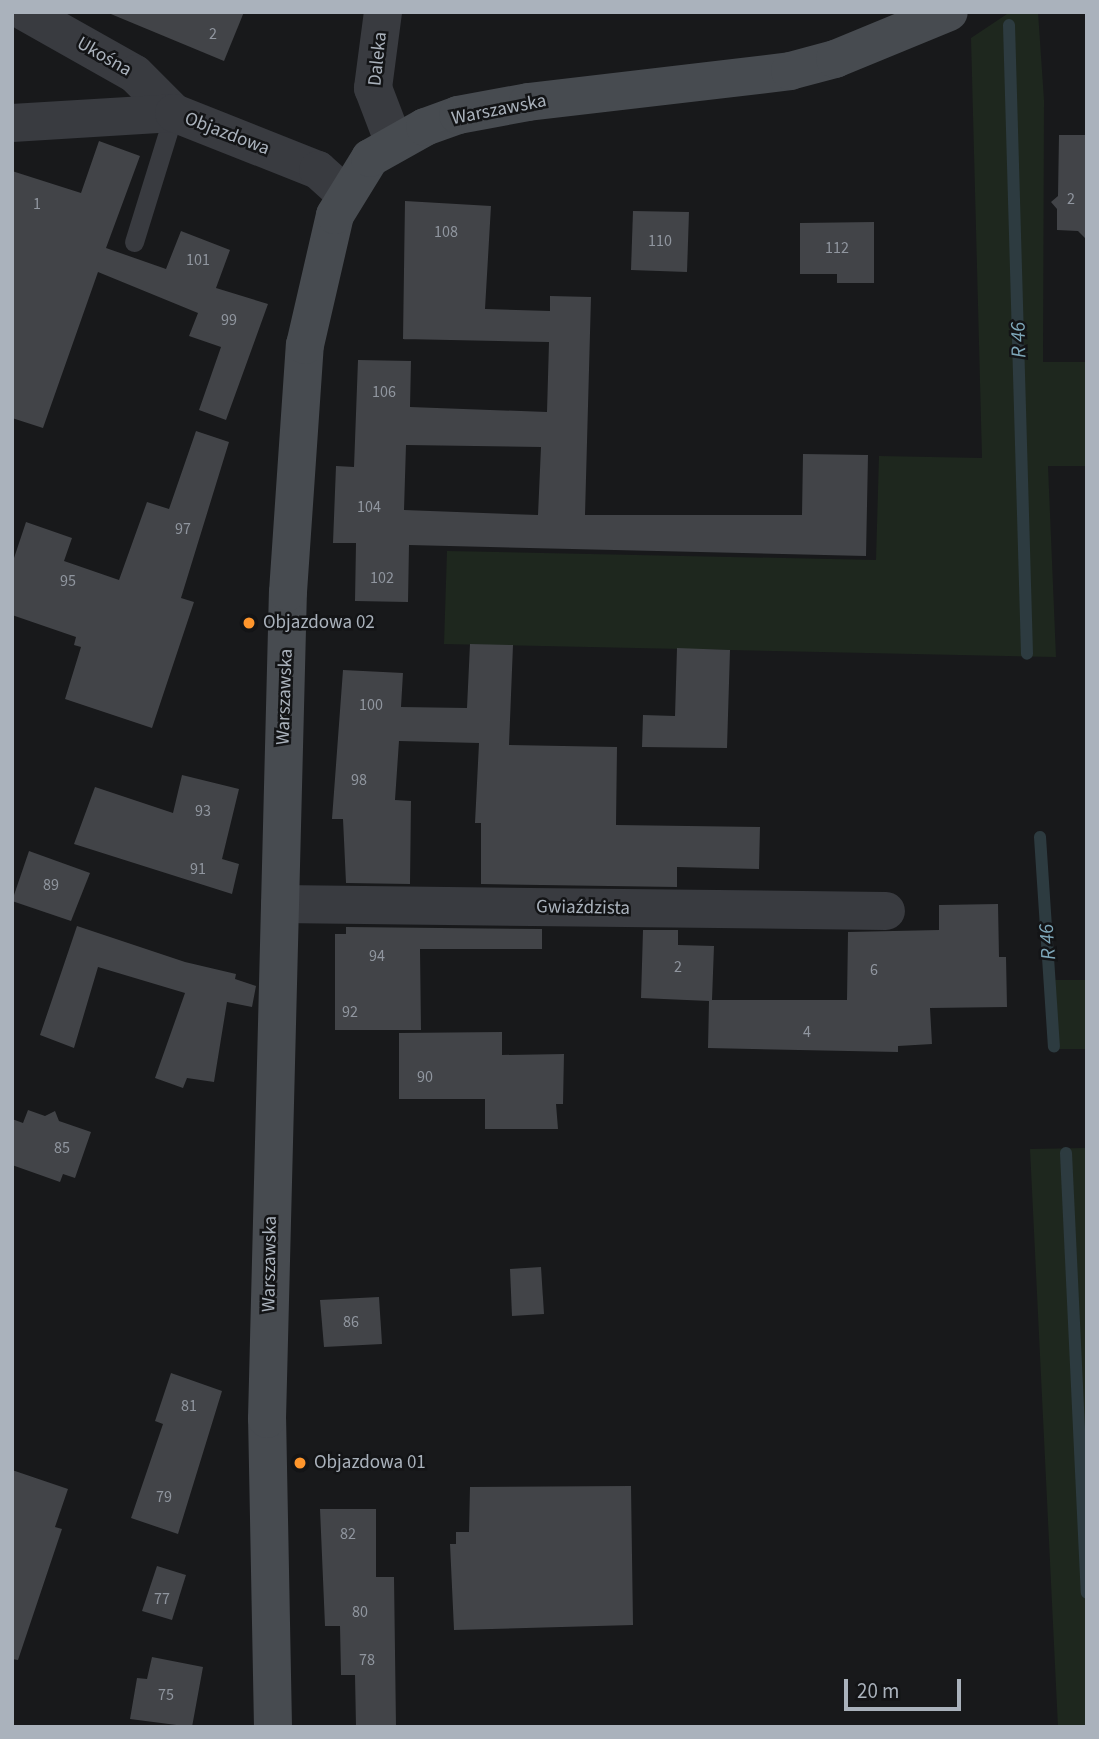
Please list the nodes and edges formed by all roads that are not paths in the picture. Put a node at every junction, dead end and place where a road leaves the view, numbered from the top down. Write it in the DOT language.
graph roads {
  1 [pos="25,12"];
  2 [pos="383,12"];
  3 [pos="948,12"];
  4 [pos="174,113"];
  5 [pos="12,123"];
  6 [pos="394,143"];
  7 [pos="346,195"];
  8 [pos="134,242"];
  9 [pos="279,904"];
  10 [pos="886,911"];
  11 [pos="274,1727"];
  1 -- 4 [label="street, Ukośna"];
  2 -- 6 [label="street, Daleka"];
  3 -- 6 [label="street, Warszawska"];
  4 -- 5 [label="street, Objazdowa"];
  4 -- 7 [label="street, Objazdowa"];
  4 -- 8 [label="lane"];
  6 -- 7 [label="street, Warszawska"];
  7 -- 9 [label="street, Warszawska"];
  9 -- 10 [label="street, Gwiaździsta"];
  9 -- 11 [label="street, Warszawska"];
}
